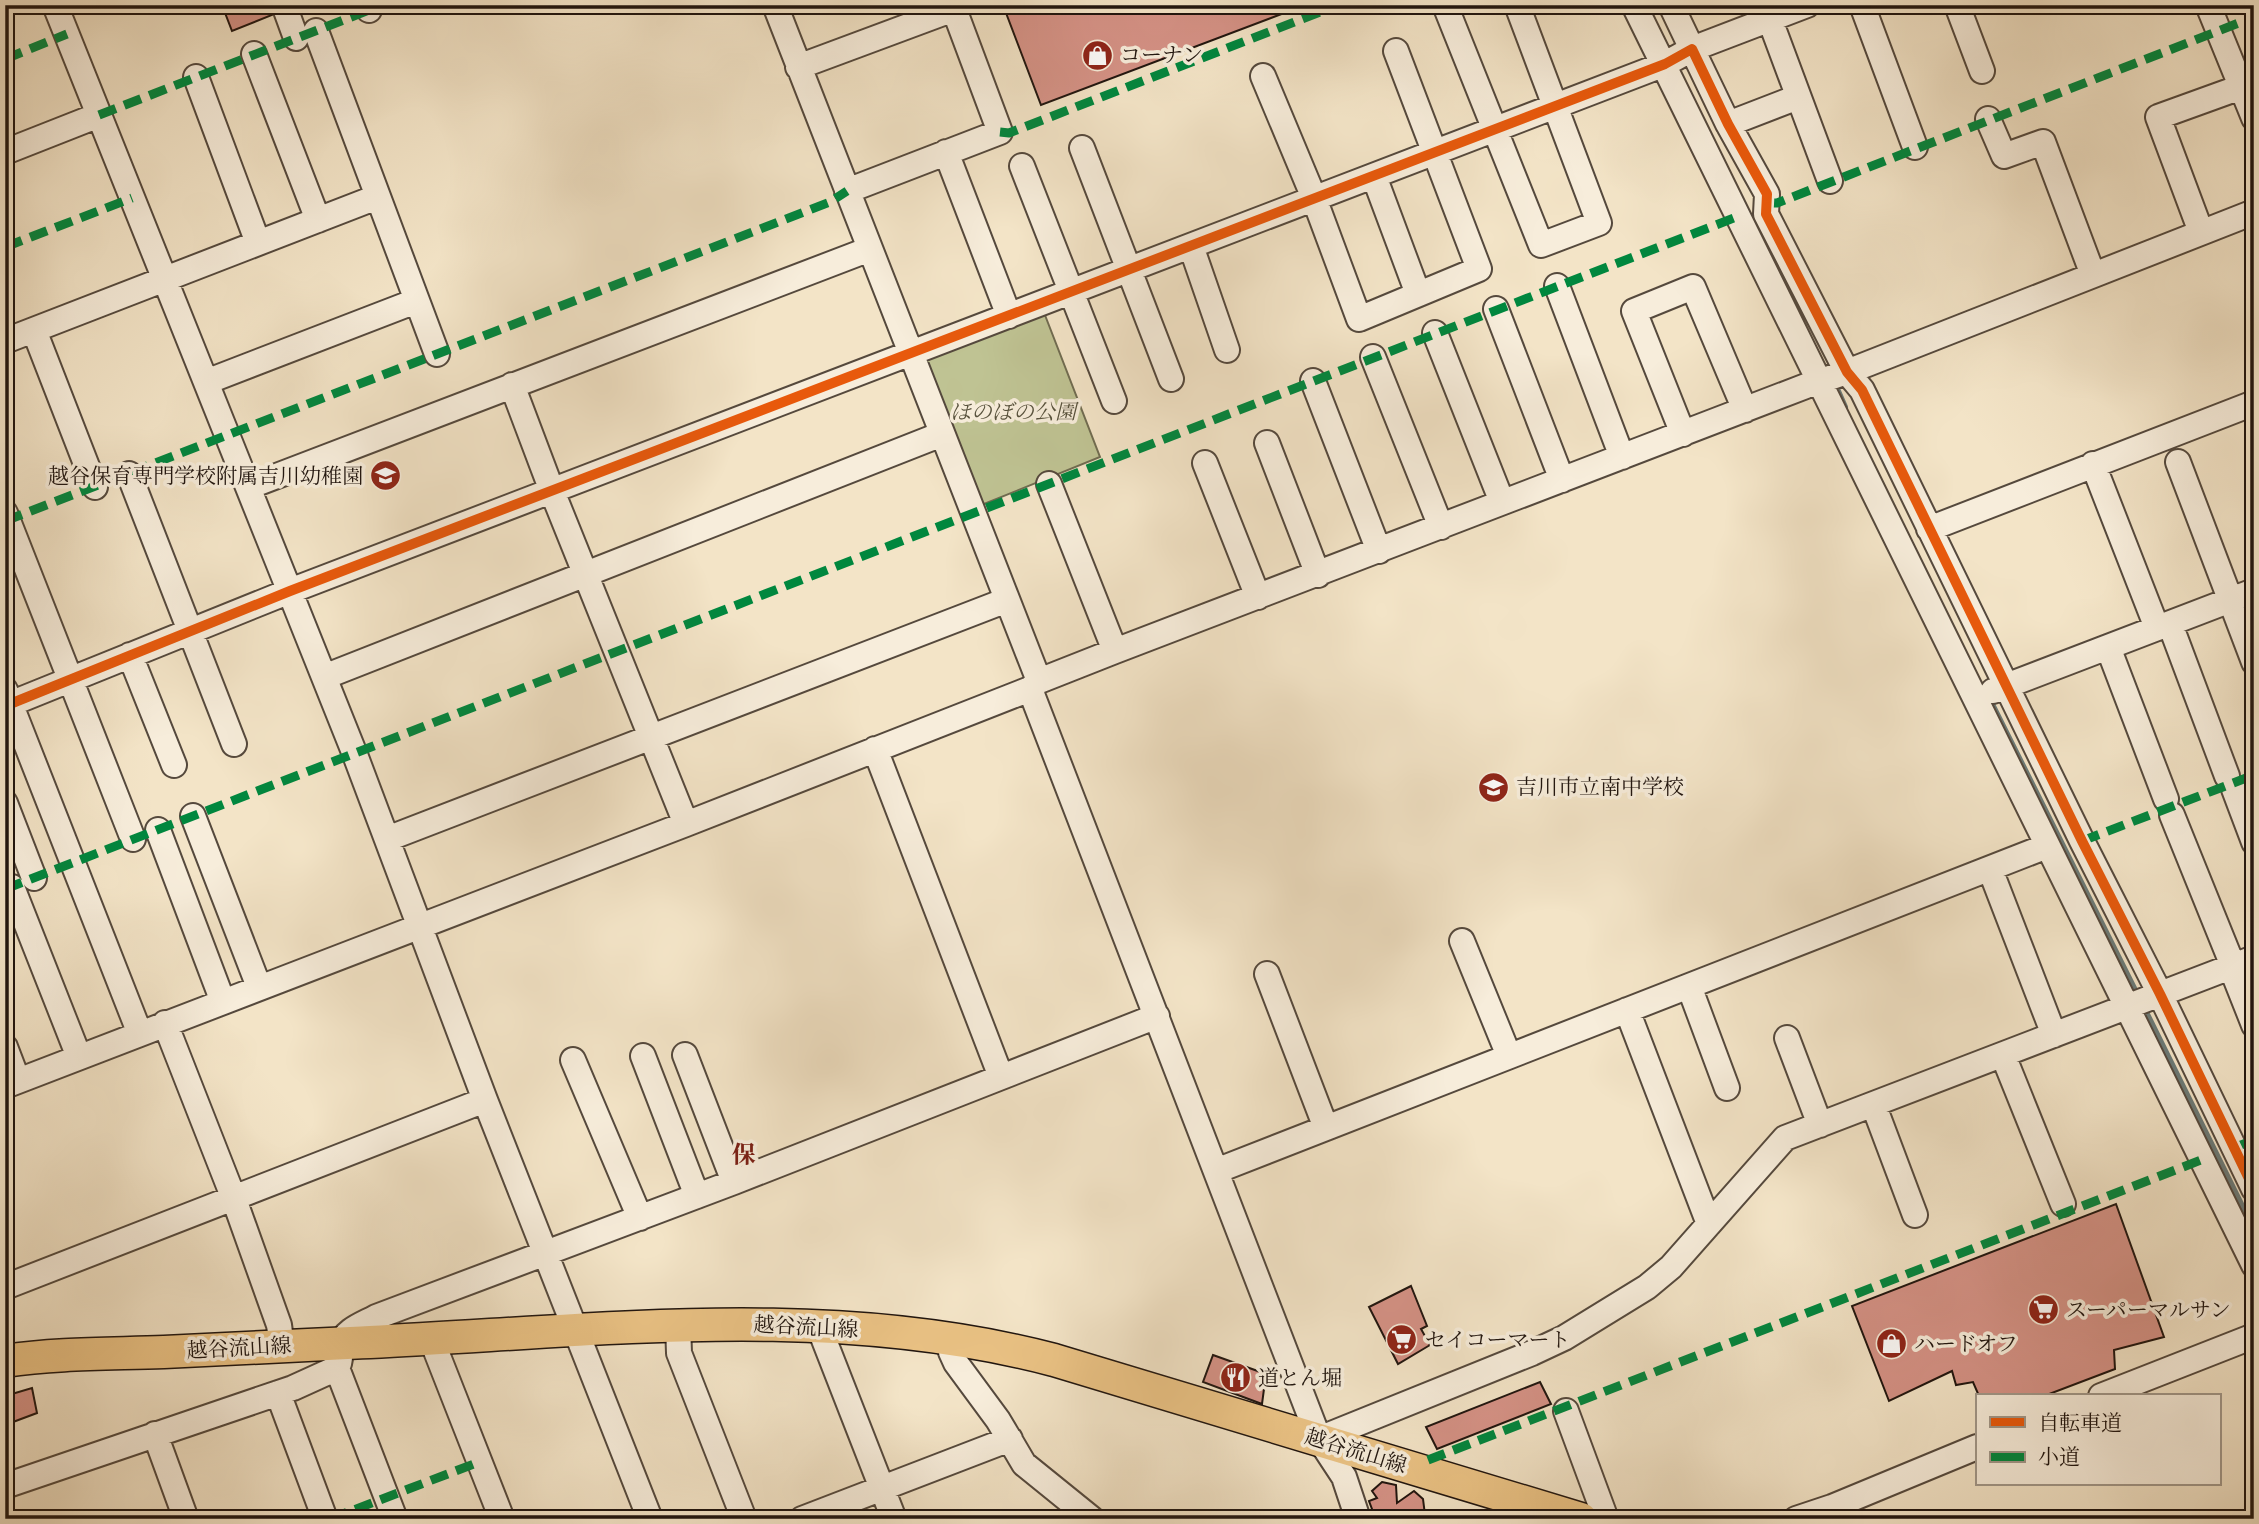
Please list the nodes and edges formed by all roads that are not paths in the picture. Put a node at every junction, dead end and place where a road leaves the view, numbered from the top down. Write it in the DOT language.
graph roads {
  1 [pos="55,5"];
  2 [pos="284,5"];
  3 [pos="775,5"];
  4 [pos="1445,5"];
  5 [pos="1517,5"];
  6 [pos="1634,5"];
  7 [pos="1671,5"];
  8 [pos="1807,5"];
  9 [pos="1862,5"];
  10 [pos="1957,5"];
  11 [pos="2208,5"];
  12 [pos="1770,20"];
  13 [pos="1396,51"];
  14 [pos="254,54"];
  15 [pos="1678,57"];
  16 [pos="798,67"];
  17 [pos="1982,71"];
  18 [pos="1263,76"];
  19 [pos="196,77"];
  20 [pos="2241,87"];
  21 [pos="1798,97"];
  22 [pos="1555,105"];
  23 [pos="99,115"];
  24 [pos="2254,118"];
  25 [pos="1988,119"];
  26 [pos="1728,124"];
  27 [pos="1493,129"];
  28 [pos="1915,147"];
  29 [pos="1082,148"];
  30 [pos="5,152"];
  31 [pos="946,152"];
  32 [pos="1434,152"];
  33 [pos="1022,166"];
  34 [pos="1374,176"];
  35 [pos="1830,181"];
  36 [pos="847,191"];
  37 [pos="377,197"];
  38 [pos="1314,198"];
  39 [pos="2254,212"];
  40 [pos="318,220"];
  41 [pos="2201,232"];
  42 [pos="258,243"];
  43 [pos="1191,246"];
  44 [pos="870,249"];
  45 [pos="1130,270"];
  46 [pos="2093,275"];
  47 [pos="165,280"];
  48 [pos="1557,286"];
  49 [pos="1071,292"];
  50 [pos="1418,294"];
  51 [pos="415,301"];
  52 [pos="1496,309"];
  53 [pos="1009,316"];
  54 [pos="34,330"];
  55 [pos="1435,333"];
  56 [pos="5,341"];
  57 [pos="1227,350"];
  58 [pos="912,353"];
  59 [pos="437,354"];
  60 [pos="1373,357"];
  61 [pos="1835,376"];
  62 [pos="1171,379"];
  63 [pos="1313,381"];
  64 [pos="206,382"];
  65 [pos="512,385"];
  66 [pos="1114,401"];
  67 [pos="2254,403"];
  68 [pos="1745,410"];
  69 [pos="1683,433"];
  70 [pos="942,434"];
  71 [pos="1267,443"];
  72 [pos="1622,457"];
  73 [pos="2178,462"];
  74 [pos="1205,463"];
  75 [pos="2093,464"];
  76 [pos="129,474"];
  77 [pos="1562,480"];
  78 [pos="1049,484"];
  79 [pos="248,487"];
  80 [pos="95,488"];
  81 [pos="552,491"];
  82 [pos="1502,502"];
  83 [pos="5,513"];
  84 [pos="1441,527"];
  85 [pos="1929,529"];
  86 [pos="1379,551"];
  87 [pos="586,573"];
  88 [pos="1318,575"];
  89 [pos="290,591"];
  90 [pos="2254,591"];
  91 [pos="1258,597"];
  92 [pos="1007,600"];
  93 [pos="2230,600"];
  94 [pos="2163,626"];
  95 [pos="191,630"];
  96 [pos="2108,647"];
  97 [pos="1115,651"];
  98 [pos="130,655"];
  99 [pos="2254,662"];
  100 [pos="324,677"];
  101 [pos="71,679"];
  102 [pos="1034,685"];
  103 [pos="2006,685"];
  104 [pos="1976,699"];
  105 [pos="7,700"];
  106 [pos="652,737"];
  107 [pos="234,744"];
  108 [pos="875,750"];
  109 [pos="174,765"];
  110 [pos="5,803"];
  111 [pos="193,816"];
  112 [pos="685,824"];
  113 [pos="158,830"];
  114 [pos="133,839"];
  115 [pos="387,839"];
  116 [pos="2254,842"];
  117 [pos="2047,846"];
  118 [pos="1990,869"];
  119 [pos="420,925"];
  120 [pos="1462,941"];
  121 [pos="2239,964"];
  122 [pos="1267,974"];
  123 [pos="1689,986"];
  124 [pos="260,987"];
  125 [pos="2160,994"];
  126 [pos="223,1002"];
  127 [pos="2128,1006"];
  128 [pos="1627,1010"];
  129 [pos="1157,1016"];
  130 [pos="165,1023"];
  131 [pos="2254,1025"];
  132 [pos="140,1034"];
  133 [pos="2054,1035"];
  134 [pos="1787,1038"];
  135 [pos="5,1047"];
  136 [pos="685,1055"];
  137 [pos="2003,1055"];
  138 [pos="643,1056"];
  139 [pos="1509,1056"];
  140 [pos="79,1057"];
  141 [pos="573,1059"];
  142 [pos="1000,1077"];
  143 [pos="12,1083"];
  144 [pos="1727,1088"];
  145 [pos="485,1100"];
  146 [pos="1874,1106"];
  147 [pos="1820,1125"];
  148 [pos="1326,1128"];
  149 [pos="1216,1171"];
  150 [pos="734,1182"];
  151 [pos="2254,1189"];
  152 [pos="697,1196"];
  153 [pos="234,1199"];
  154 [pos="2063,1204"];
  155 [pos="1915,1215"];
  156 [pos="640,1218"];
  157 [pos="1709,1224"];
  158 [pos="546,1253"];
  159 [pos="2254,1265"];
  160 [pos="5,1287"];
  161 [pos="678,1324"];
  162 [pos="820,1327"];
  163 [pos="576,1330"];
  164 [pos="2254,1336"];
  165 [pos="436,1339"];
  166 [pos="952,1339"];
  167 [pos="282,1347"];
  168 [pos="339,1356"];
  169 [pos="5,1361"];
  170 [pos="278,1393"];
  171 [pos="2106,1394"];
  172 [pos="1566,1411"];
  173 [pos="155,1434"];
  174 [pos="1010,1439"];
  175 [pos="1319,1439"];
  176 [pos="1976,1447"];
  177 [pos="5,1486"];
  178 [pos="883,1488"];
  179 [pos="817,1516"];
  180 [pos="186,1519"];
  181 [pos="325,1519"];
  182 [pos="395,1519"];
  183 [pos="502,1519"];
  184 [pos="650,1519"];
  185 [pos="744,1519"];
  186 [pos="894,1519"];
  187 [pos="1092,1519"];
  188 [pos="1358,1519"];
  189 [pos="1581,1519"];
  190 [pos="1606,1519"];
  191 [pos="1796,1519"];
  1 -- 23 [label="street"];
  2 -- 37 [label="street"];
  3 -- 16 [label="street"];
  4 -- 27 [label="street"];
  5 -- 22 [label="street"];
  6 -- 15 [label="street"];
  7 -- 15 [label="street"];
  8 -- 12 [label="street"];
  9 -- 28 [label="street"];
  10 -- 17 [label="street"];
  11 -- 20 [label="street"];
  12 -- 15 [label="street"];
  12 -- 21 [label="street"];
  13 -- 32 [label="street"];
  14 -- 40 [label="street"];
  15 -- 22 [label="street"];
  15 -- 26 [label="street"];
  15 -- 61 [label="street"];
  16 -- 31 [label="street"];
  16 -- 36 [label="street"];
  18 -- 38 [label="street"];
  19 -- 42 [label="street"];
  20 -- 24 [label="street"];
  20 -- 41 [label="street"];
  21 -- 26 [label="street"];
  21 -- 35 [label="street"];
  22 -- 27 [label="street"];
  22 -- 27 [label="street"];
  23 -- 30 [label="street"];
  23 -- 47 [label="street"];
  25 -- 46 [label="street"];
  26 -- 61 [label="street"];
  27 -- 32 [label="street"];
  29 -- 45 [label="street"];
  31 -- 36 [label="street"];
  31 -- 53 [label="street"];
  32 -- 34 [label="street"];
  32 -- 50 [label="street"];
  33 -- 49 [label="street"];
  34 -- 38 [label="street"];
  34 -- 50 [label="street"];
  36 -- 44 [label="street"];
  37 -- 40 [label="street"];
  37 -- 51 [label="street"];
  38 -- 43 [label="street"];
  38 -- 50 [label="street"];
  39 -- 41 [label="street"];
  40 -- 42 [label="street"];
  41 -- 46 [label="street"];
  42 -- 47 [label="street"];
  43 -- 45 [label="street"];
  43 -- 57 [label="street"];
  44 -- 58 [label="street"];
  44 -- 65 [label="street"];
  45 -- 49 [label="street"];
  45 -- 62 [label="street"];
  46 -- 61 [label="street"];
  47 -- 54 [label="street"];
  47 -- 64 [label="street"];
  48 -- 72 [label="street"];
  49 -- 53 [label="street"];
  49 -- 66 [label="street"];
  51 -- 59 [label="street"];
  51 -- 64 [label="street"];
  52 -- 77 [label="street"];
  53 -- 58 [label="street"];
  54 -- 56 [label="street"];
  54 -- 80 [label="street"];
  55 -- 82 [label="street"];
  58 -- 70 [label="street"];
  58 -- 81 [label="street"];
  60 -- 84 [label="street"];
  61 -- 68 [label="street"];
  61 -- 85 [label="street"];
  61 -- 104 [label="street"];
  63 -- 86 [label="street"];
  64 -- 79 [label="street"];
  65 -- 79 [label="street"];
  65 -- 81 [label="street"];
  67 -- 75 [label="street"];
  68 -- 69 [label="street"];
  68 -- 69 [label="street"];
  69 -- 72 [label="street"];
  70 -- 87 [label="street"];
  70 -- 92 [label="street"];
  71 -- 88 [label="street"];
  72 -- 77 [label="street"];
  73 -- 93 [label="street"];
  74 -- 91 [label="street"];
  75 -- 85 [label="street"];
  75 -- 94 [label="street"];
  76 -- 95 [label="street"];
  77 -- 82 [label="street"];
  78 -- 97 [label="street"];
  79 -- 89 [label="street"];
  81 -- 87 [label="street"];
  81 -- 89 [label="street"];
  82 -- 84 [label="street"];
  83 -- 101 [label="street"];
  84 -- 86 [label="street"];
  85 -- 103 [label="street"];
  86 -- 88 [label="street"];
  87 -- 100 [label="street"];
  87 -- 106 [label="street"];
  88 -- 91 [label="street"];
  89 -- 95 [label="street"];
  89 -- 100 [label="street"];
  90 -- 93 [label="street"];
  91 -- 97 [label="street"];
  92 -- 102 [label="street"];
  92 -- 106 [label="street"];
  93 -- 94 [label="street"];
  93 -- 99 [label="street"];
  94 -- 96 [label="street"];
  94 -- 116 [label="street"];
  95 -- 98 [label="street"];
  95 -- 107 [label="street"];
  96 -- 103 [label="street"];
  96 -- 121 [label="street"];
  97 -- 102 [label="street"];
  98 -- 101 [label="street"];
  98 -- 109 [label="street"];
  100 -- 115 [label="street"];
  101 -- 105 [label="street"];
  101 -- 114 [label="street"];
  102 -- 108 [label="street"];
  102 -- 129 [label="street"];
  103 -- 104 [label="street"];
  103 -- 125 [label="street"];
  104 -- 117 [label="street"];
  105 -- 132 [label="street"];
  106 -- 112 [label="street"];
  106 -- 115 [label="street"];
  108 -- 112 [label="street"];
  108 -- 142 [label="street"];
  110 -- 140 [label="street"];
  111 -- 124 [label="street"];
  112 -- 119 [label="street"];
  113 -- 126 [label="street"];
  115 -- 119 [label="street"];
  117 -- 118 [label="street"];
  117 -- 127 [label="street"];
  118 -- 123 [label="street"];
  118 -- 133 [label="street"];
  119 -- 124 [label="street"];
  119 -- 145 [label="street"];
  120 -- 139 [label="street"];
  121 -- 125 [label="street"];
  121 -- 131 [label="street"];
  122 -- 148 [label="street"];
  123 -- 128 [label="street"];
  123 -- 144 [label="street"];
  124 -- 126 [label="street"];
  125 -- 127 [label="street"];
  125 -- 151 [label="street"];
  126 -- 130 [label="street"];
  127 -- 133 [label="street"];
  127 -- 159 [label="street"];
  128 -- 139 [label="street"];
  128 -- 157 [label="street"];
  129 -- 142 [label="street"];
  129 -- 149 [label="street"];
  130 -- 132 [label="street"];
  130 -- 153 [label="street"];
  132 -- 140 [label="street"];
  133 -- 137 [label="street"];
  134 -- 147 [label="street"];
  135 -- 143 [label="street"];
  136 -- 150 [label="street"];
  137 -- 146 [label="street"];
  137 -- 154 [label="street"];
  138 -- 152 [label="street"];
  139 -- 148 [label="street"];
  140 -- 143 [label="street"];
  141 -- 156 [label="street"];
  142 -- 150 [label="street"];
  145 -- 153 [label="street"];
  145 -- 158 [label="street"];
  146 -- 147 [label="street"];
  146 -- 155 [label="street"];
  147 -- 157 [label="street"];
  148 -- 149 [label="street"];
  149 -- 175 [label="street"];
  150 -- 152 [label="street"];
  152 -- 156 [label="street"];
  153 -- 160 [label="street"];
  153 -- 167 [label="street"];
  156 -- 158 [label="street"];
  157 -- 175 [label="street"];
  158 -- 163 [label="street"];
  158 -- 168 [label="street"];
  161 -- 162 [label="main road, 越谷流山線"];
  161 -- 163 [label="main road, 越谷流山線"];
  161 -- 185 [label="street"];
  162 -- 166 [label="main road, 越谷流山線"];
  162 -- 178 [label="street"];
  163 -- 165 [label="main road, 越谷流山線"];
  163 -- 184 [label="street"];
  164 -- 171 [label="street"];
  165 -- 168 [label="main road, 越谷流山線"];
  165 -- 183 [label="street"];
  166 -- 174 [label="street"];
  166 -- 175 [label="main road, 越谷流山線"];
  167 -- 168 [label="main road, 越谷流山線"];
  167 -- 169 [label="main road, 越谷流山線"];
  168 -- 170 [label="street"];
  168 -- 182 [label="street"];
  170 -- 173 [label="street"];
  170 -- 181 [label="street"];
  172 -- 190 [label="street"];
  173 -- 177 [label="street"];
  173 -- 180 [label="street"];
  174 -- 178 [label="street"];
  174 -- 187 [label="street"];
  175 -- 188 [label="street"];
  175 -- 189 [label="main road, 越谷流山線"];
  176 -- 191 [label="street"];
  178 -- 179 [label="street"];
  178 -- 186 [label="street"];
}
